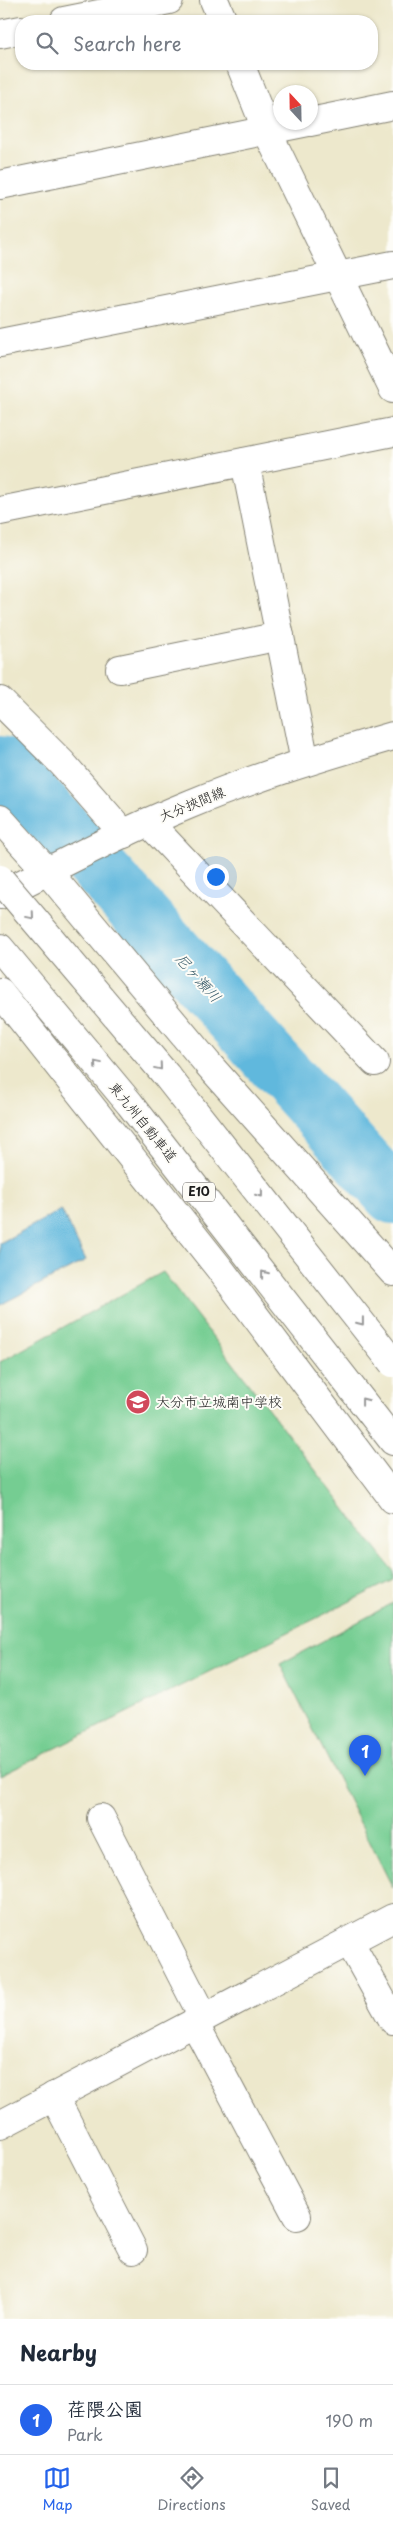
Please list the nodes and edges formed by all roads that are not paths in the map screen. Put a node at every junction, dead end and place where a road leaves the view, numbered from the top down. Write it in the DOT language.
graph roads {
  1 [pos="169,0"];
  2 [pos="214,0"];
  3 [pos="94,15"];
  4 [pos="220,15"];
  5 [pos="15,31"];
  6 [pos="0,34"];
  7 [pos="242,70"];
  8 [pos="393,105"];
  9 [pos="318,120"];
  10 [pos="273,130"];
  11 [pos="267,131"];
  12 [pos="0,185"];
  13 [pos="393,265"];
  14 [pos="338,276"];
  15 [pos="0,343"];
  16 [pos="393,389"];
  17 [pos="393,432"];
  18 [pos="245,462"];
  19 [pos="0,512"];
  20 [pos="280,636"];
  21 [pos="120,669"];
  22 [pos="0,701"];
  23 [pos="393,736"];
  24 [pos="305,762"];
  25 [pos="0,819"];
  26 [pos="148,822"];
  27 [pos="124,834"];
  28 [pos="47,871"];
  29 [pos="0,879"];
  30 [pos="0,895"];
  31 [pos="0,948"];
  32 [pos="0,992"];
  33 [pos="375,1062"];
  34 [pos="393,1272"];
  35 [pos="393,1363"];
  36 [pos="393,1441"];
  37 [pos="393,1499"];
  38 [pos="101,1818"];
  39 [pos="393,1918"];
  40 [pos="349,1941"];
  41 [pos="199,2020"];
  42 [pos="393,2020"];
  43 [pos="54,2096"];
  44 [pos="0,2125"];
  45 [pos="297,2216"];
  46 [pos="133,2250"];
  1 -- 3 [label="main road"];
  2 -- 4 [label="main road"];
  5 -- 6 [label="main road"];
  7 -- 11 [label="main road"];
  8 -- 9 [label="main road"];
  10 -- 11 [label="main road"];
  11 -- 12 [label="main road"];
  11 -- 14 [label="main road"];
  13 -- 14 [label="main road"];
  14 -- 15 [label="main road"];
  14 -- 16 [label="main road"];
  17 -- 18 [label="main road"];
  18 -- 19 [label="main road"];
  18 -- 20 [label="main road"];
  20 -- 21 [label="main road"];
  20 -- 24 [label="main road"];
  22 -- 27 [label="main road"];
  23 -- 24 [label="main road, 大分挾間線"];
  24 -- 26 [label="main road, 大分挾間線"];
  25 -- 28 [label="main road"];
  26 -- 27 [label="main road, 大分挾間線"];
  26 -- 33 [label="main road"];
  27 -- 28 [label="main road, 大分挾間線"];
  28 -- 30 [label="main road, 大分挾間線"];
  28 -- 34 [label="main road"];
  29 -- 35 [label="main road, one-way, bridge"];
  36 -- 31 [label="main road, 東九州自動車道 / E10, one-way"];
  32 -- 37 [label="main road"];
  38 -- 41 [label="main road"];
  39 -- 40 [label="main road"];
  40 -- 41 [label="main road"];
  40 -- 42 [label="main road"];
  41 -- 43 [label="main road"];
  41 -- 45 [label="main road"];
  43 -- 44 [label="main road"];
  43 -- 46 [label="main road"];
}
